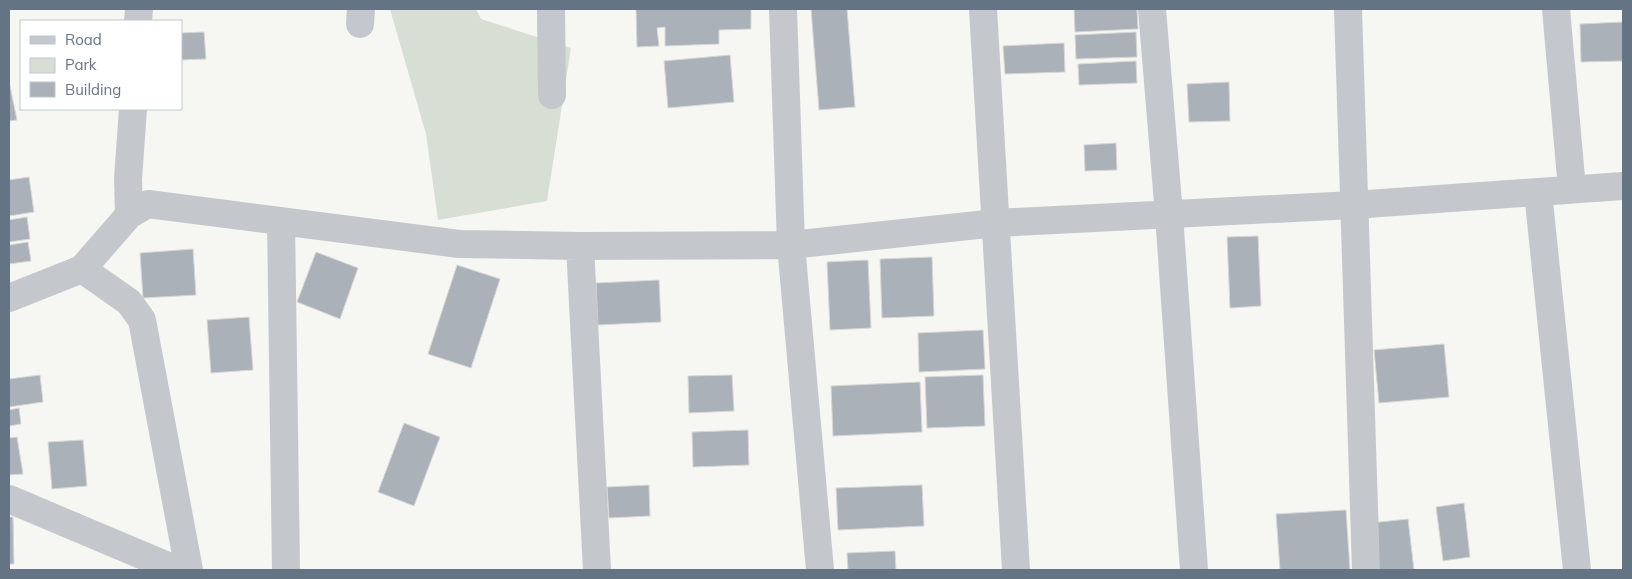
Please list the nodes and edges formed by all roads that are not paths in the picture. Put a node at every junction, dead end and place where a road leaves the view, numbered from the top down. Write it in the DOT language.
graph roads {
  1 [pos="551,9"];
  2 [pos="783,9"];
  3 [pos="983,9"];
  4 [pos="1152,9"];
  5 [pos="1348,9"];
  6 [pos="1556,9"];
  7 [pos="552,95"];
  8 [pos="133,110"];
  9 [pos="1623,186"];
  10 [pos="1572,189"];
  11 [pos="1538,192"];
  12 [pos="1354,205"];
  13 [pos="129,215"];
  14 [pos="1169,215"];
  15 [pos="281,221"];
  16 [pos="996,223"];
  17 [pos="791,245"];
  18 [pos="580,246"];
  19 [pos="82,269"];
  20 [pos="9,298"];
  21 [pos="9,499"];
  22 [pos="177,570"];
  23 [pos="189,570"];
  24 [pos="286,570"];
  25 [pos="597,570"];
  26 [pos="820,570"];
  27 [pos="1016,570"];
  28 [pos="1194,570"];
  29 [pos="1366,570"];
  30 [pos="1577,570"];
  1 -- 7 [label="street"];
  2 -- 17 [label="street"];
  3 -- 16 [label="street"];
  4 -- 14 [label="street"];
  5 -- 12 [label="street"];
  6 -- 10 [label="street"];
  8 -- 13 [label="street"];
  9 -- 10 [label="street"];
  10 -- 11 [label="street"];
  11 -- 12 [label="street"];
  11 -- 30 [label="street"];
  12 -- 14 [label="street"];
  12 -- 29 [label="street"];
  13 -- 15 [label="street"];
  13 -- 19 [label="street"];
  14 -- 16 [label="street"];
  14 -- 28 [label="street"];
  15 -- 18 [label="street"];
  15 -- 24 [label="street"];
  16 -- 17 [label="street"];
  16 -- 27 [label="street"];
  17 -- 18 [label="street"];
  17 -- 26 [label="street"];
  18 -- 25 [label="street"];
  19 -- 20 [label="street"];
  19 -- 23 [label="street"];
  21 -- 22 [label="street"];
}
